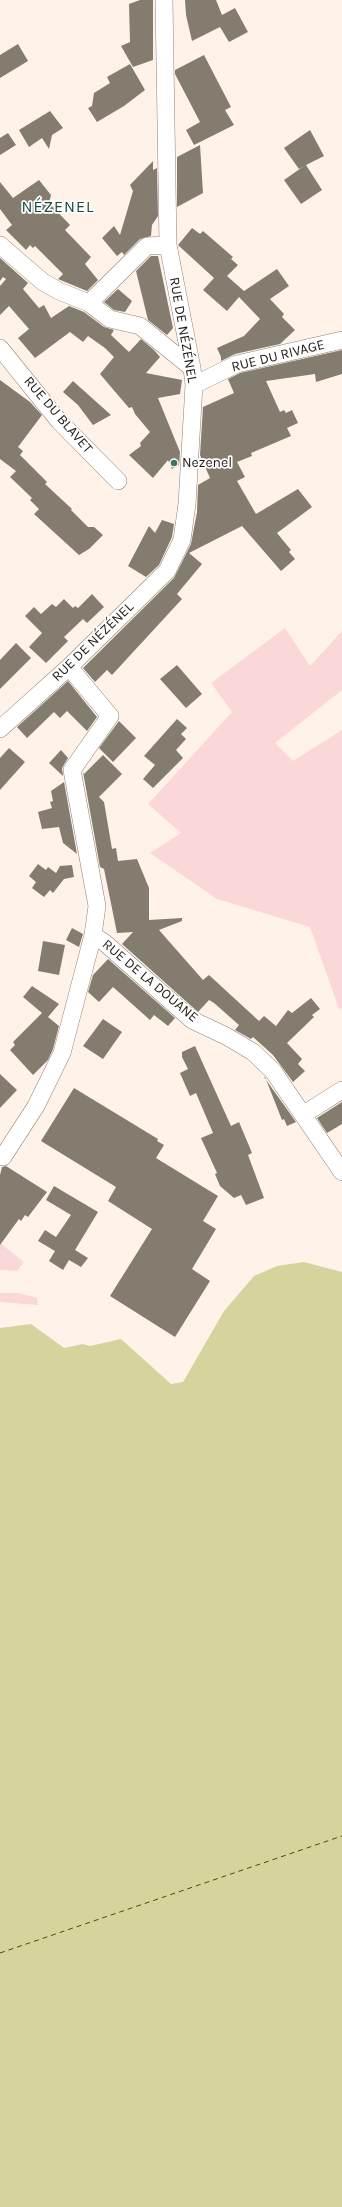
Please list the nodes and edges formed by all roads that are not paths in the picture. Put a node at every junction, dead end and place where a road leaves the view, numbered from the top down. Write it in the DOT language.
graph roads {
  1 [pos="164,0"];
  2 [pos="0,244"];
  3 [pos="168,245"];
  4 [pos="89,303"];
  5 [pos="342,340"];
  6 [pos="0,348"];
  7 [pos="193,377"];
  8 [pos="118,481"];
  9 [pos="69,667"];
  10 [pos="0,729"];
  11 [pos="93,935"];
  12 [pos="342,1090"];
  13 [pos="304,1114"];
  14 [pos="1,1156"];
  15 [pos="342,1172"];
  1 -- 3 [label="street, RUE DE NÉZÉNEL"];
  2 -- 4 [label="street"];
  3 -- 4 [label="street"];
  3 -- 7 [label="street, RUE DE NÉZÉNEL"];
  4 -- 7 [label="street"];
  5 -- 7 [label="street, RUE DU RIVAGE"];
  6 -- 8 [label="street, RUE DU BLAVET"];
  7 -- 9 [label="street, RUE DE NÉZÉNEL"];
  9 -- 10 [label="street, RUE DE NÉZÉNEL"];
  9 -- 11 [label="street, RUE DE LA DOUANE"];
  11 -- 13 [label="street, RUE DE LA DOUANE"];
  11 -- 14 [label="street"];
  12 -- 13 [label="street"];
  13 -- 15 [label="street, RUE DE LA DOUANE"];
}
